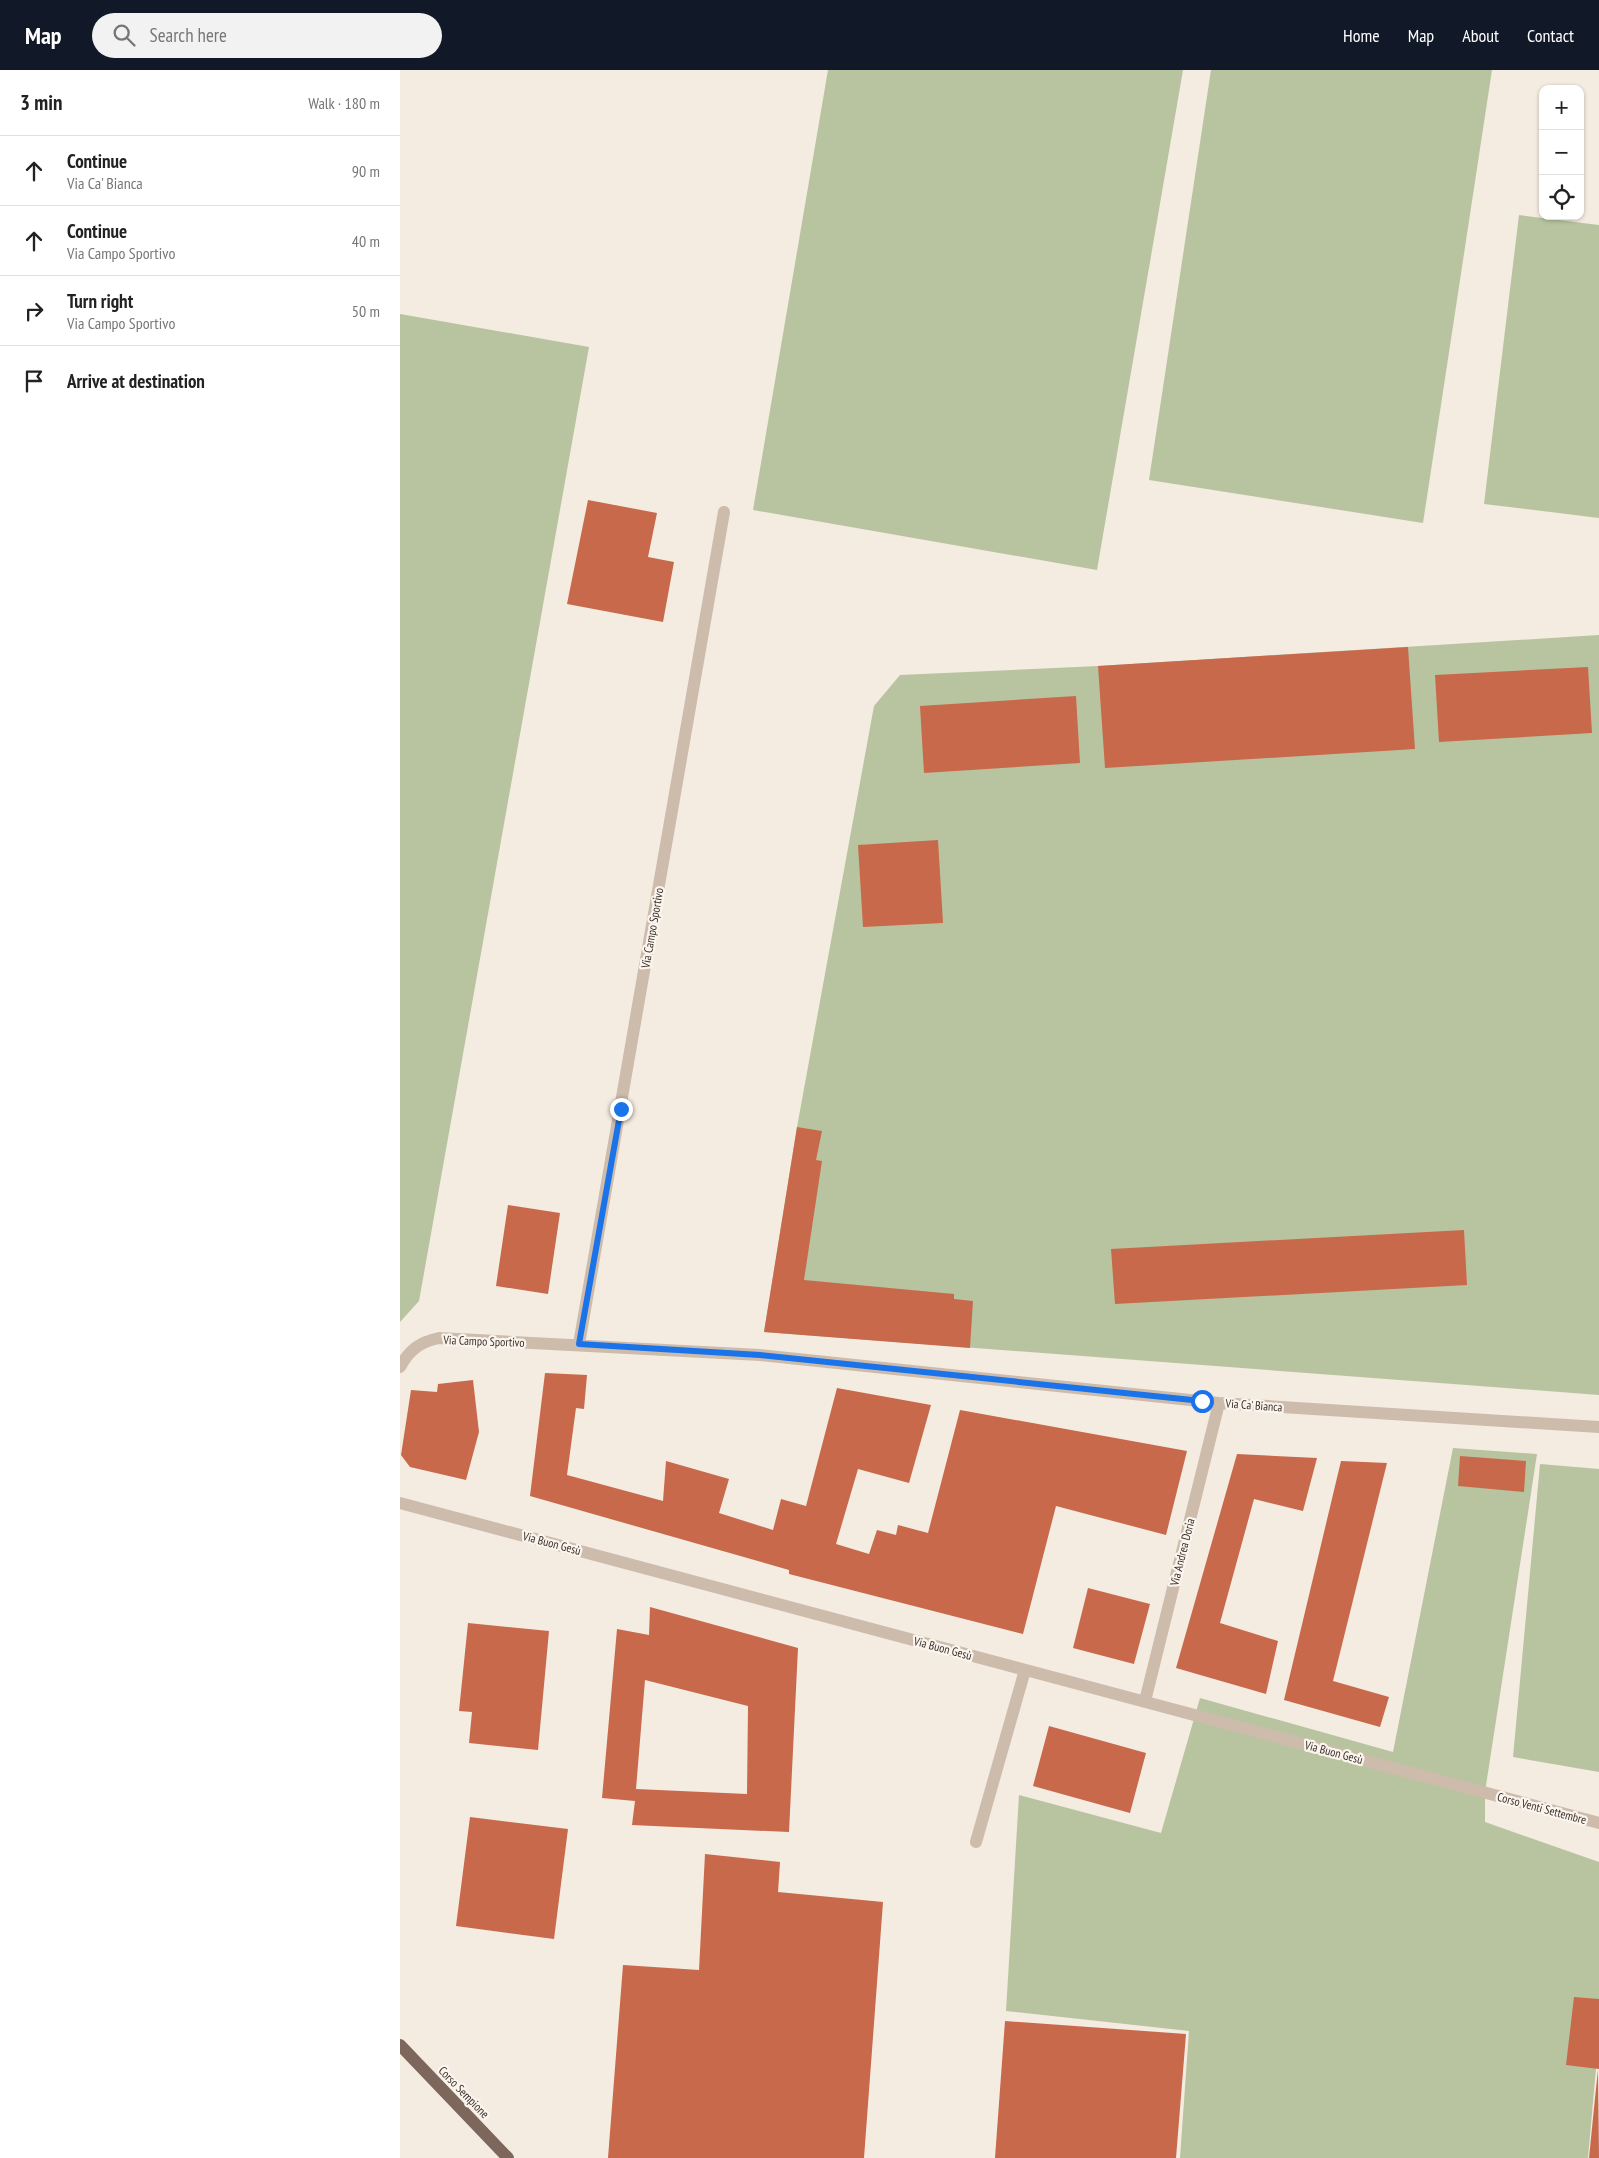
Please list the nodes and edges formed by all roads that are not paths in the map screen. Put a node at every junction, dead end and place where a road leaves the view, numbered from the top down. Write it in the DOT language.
graph roads {
  1 [pos="724,512"];
  2 [pos="579,1344"];
  3 [pos="760,1355"];
  4 [pos="400,1367"];
  5 [pos="1219,1403"];
  6 [pos="1599,1427"];
  7 [pos="400,1503"];
  8 [pos="1025,1670"];
  9 [pos="1146,1701"];
  10 [pos="1486,1792"];
  11 [pos="1599,1823"];
  12 [pos="976,1842"];
  13 [pos="400,2044"];
  14 [pos="508,2158"];
  1 -- 2 [label="street, Via Campo Sportivo"];
  2 -- 3 [label="street, Via Campo Sportivo"];
  2 -- 4 [label="street, Via Campo Sportivo"];
  3 -- 5 [label="street, Via Ca' Bianca"];
  5 -- 6 [label="street, Via Ca' Bianca"];
  5 -- 9 [label="street, Via Andrea Doria"];
  7 -- 8 [label="street, Via Buon Gesù"];
  8 -- 9 [label="street, Via Buon Gesù"];
  8 -- 12 [label="street"];
  9 -- 10 [label="street, Via Buon Gesù"];
  10 -- 11 [label="street, Corso Venti Settembre"];
  13 -- 14 [label="main road, Corso Sempione"];
}
